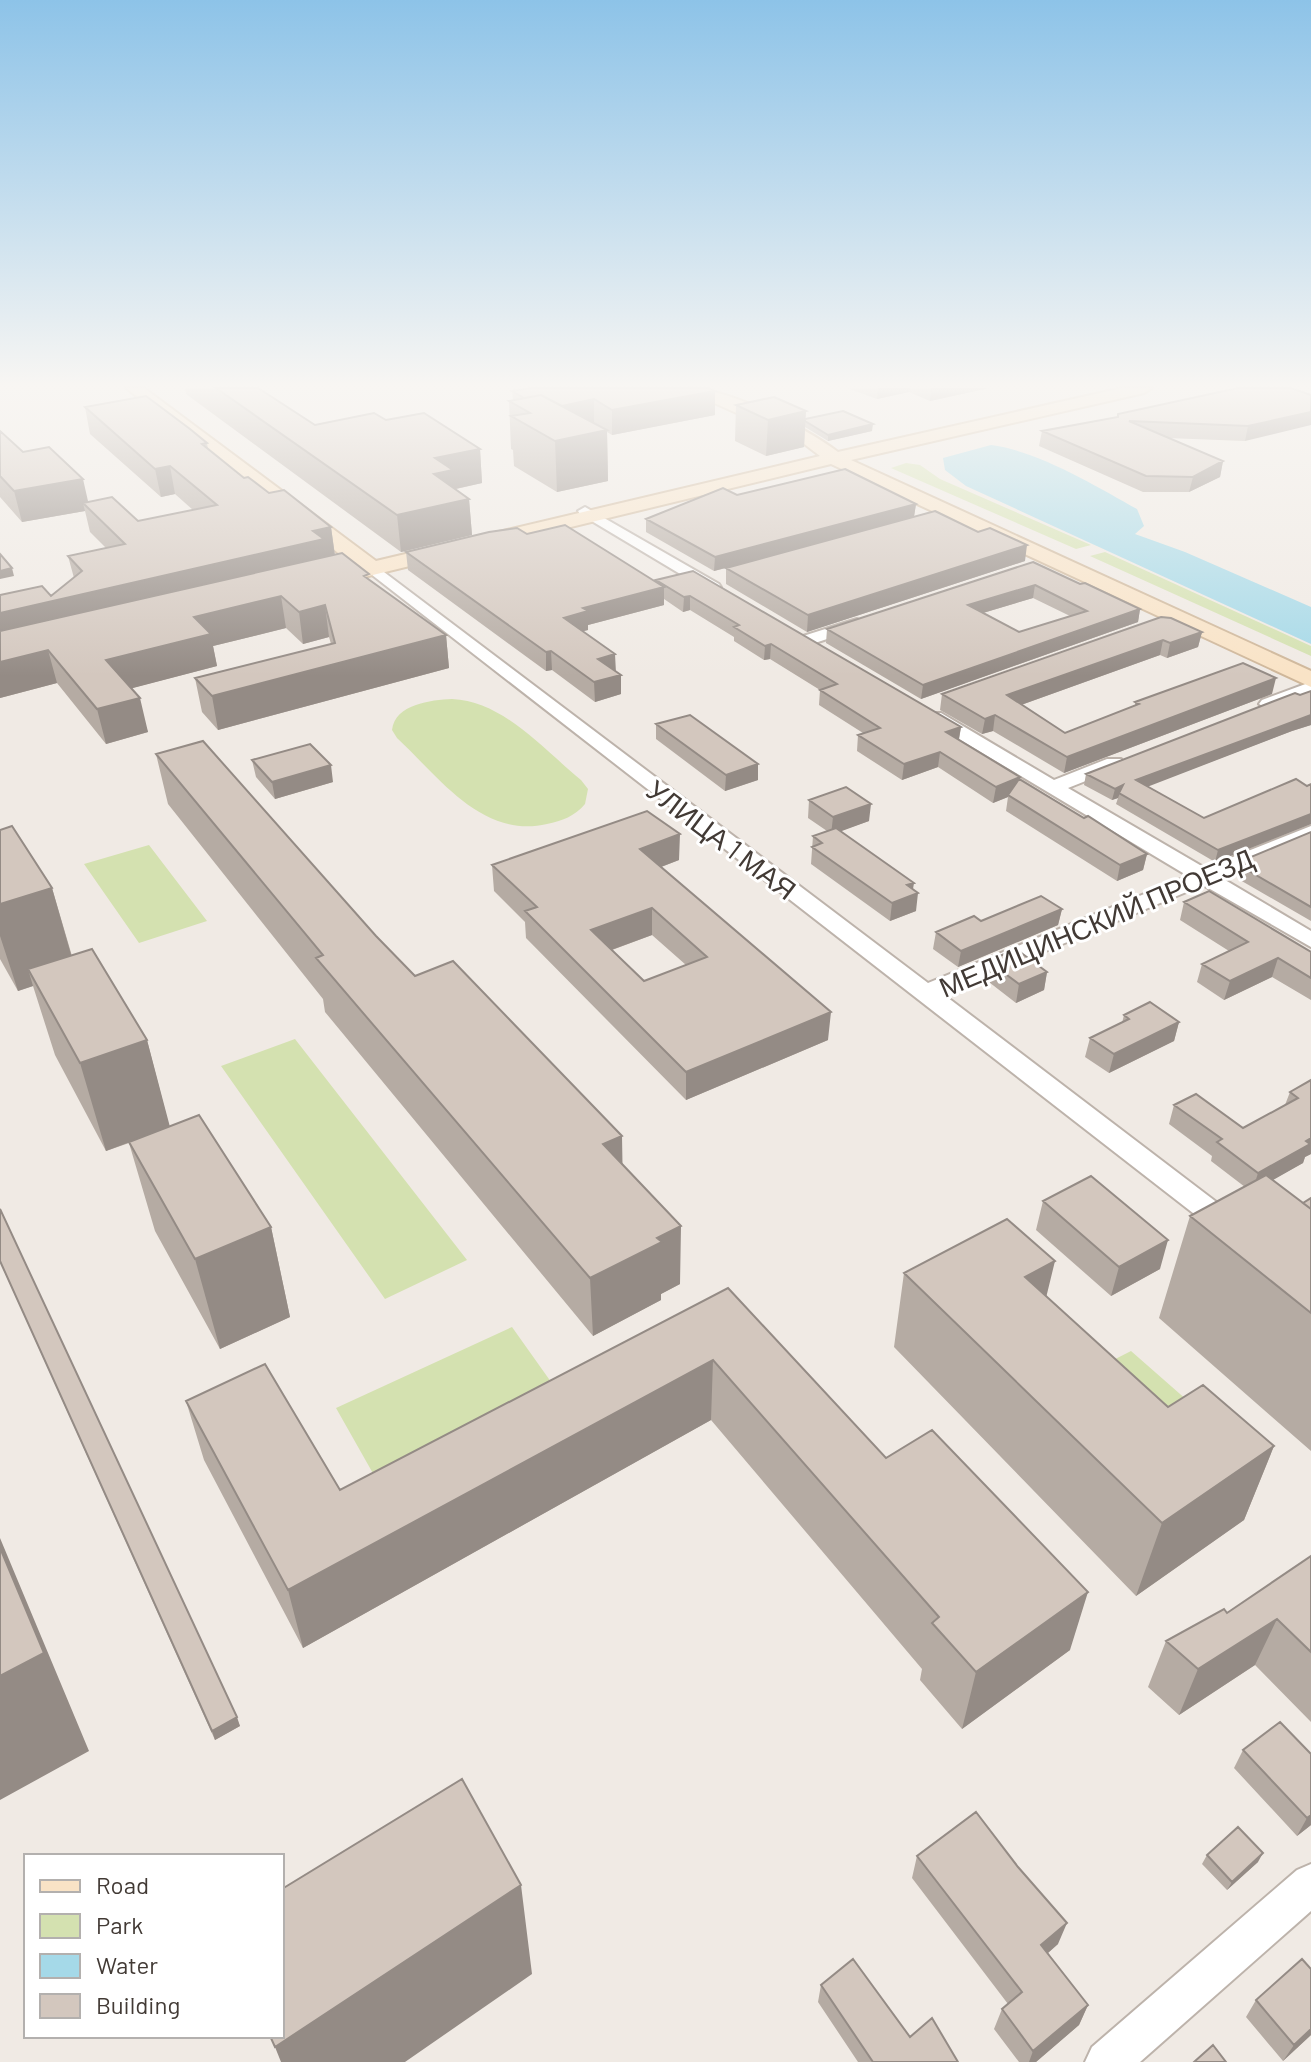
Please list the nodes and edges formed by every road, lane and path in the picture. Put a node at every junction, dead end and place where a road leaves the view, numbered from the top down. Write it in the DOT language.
graph roads {
  1 [pos="261,484"];
  2 [pos="708,484"];
  3 [pos="717,484"];
  4 [pos="896,484"];
  5 [pos="909,484"];
  6 [pos="589,514"];
  7 [pos="951,514"];
  8 [pos="923,521"];
  9 [pos="1052,560"];
  10 [pos="368,565"];
  11 [pos="1023,570"];
  12 [pos="294,583"];
  13 [pos="729,597"];
  14 [pos="878,617"];
  15 [pos="1175,617"];
  16 [pos="1145,628"];
  17 [pos="831,656"];
  18 [pos="1311,668"];
  19 [pos="1311,680"];
  20 [pos="1311,687"];
  21 [pos="935,703"];
  22 [pos="1245,713"];
  23 [pos="1127,759"];
  24 [pos="1053,787"];
  25 [pos="1311,832"];
  26 [pos="1205,877"];
  27 [pos="1311,940"];
  28 [pos="925,993"];
  29 [pos="1248,1242"];
  30 [pos="1311,1884"];
  31 [pos="1107,2062"];
  1 -- 10 [label="main road, УЛИЦА 1 МАЯ"];
  2 -- 6 [label="main road"];
  3 -- 6 [label="main road"];
  4 -- 7 [label="main road"];
  5 -- 18 [label="main road"];
  6 -- 10 [label="main road"];
  6 -- 13 [label="street"];
  7 -- 8 [label="street"];
  7 -- 9 [label="main road"];
  9 -- 11 [label="street"];
  9 -- 15 [label="main road"];
  10 -- 12 [label="main road"];
  10 -- 28 [label="street, УЛИЦА 1 МАЯ"];
  14 -- 17 [label="street"];
  15 -- 16 [label="street"];
  15 -- 19 [label="main road"];
  20 -- 22 [label="street"];
  21 -- 24 [label="street"];
  23 -- 24 [label="street"];
  24 -- 26 [label="street"];
  25 -- 26 [label="street, МЕДИЦИНСКИЙ ПРОЕЗД"];
  26 -- 27 [label="street"];
  26 -- 28 [label="street, МЕДИЦИНСКИЙ ПРОЕЗД"];
  28 -- 29 [label="street, УЛИЦА 1 МАЯ"];
  30 -- 31 [label="street"];
}
